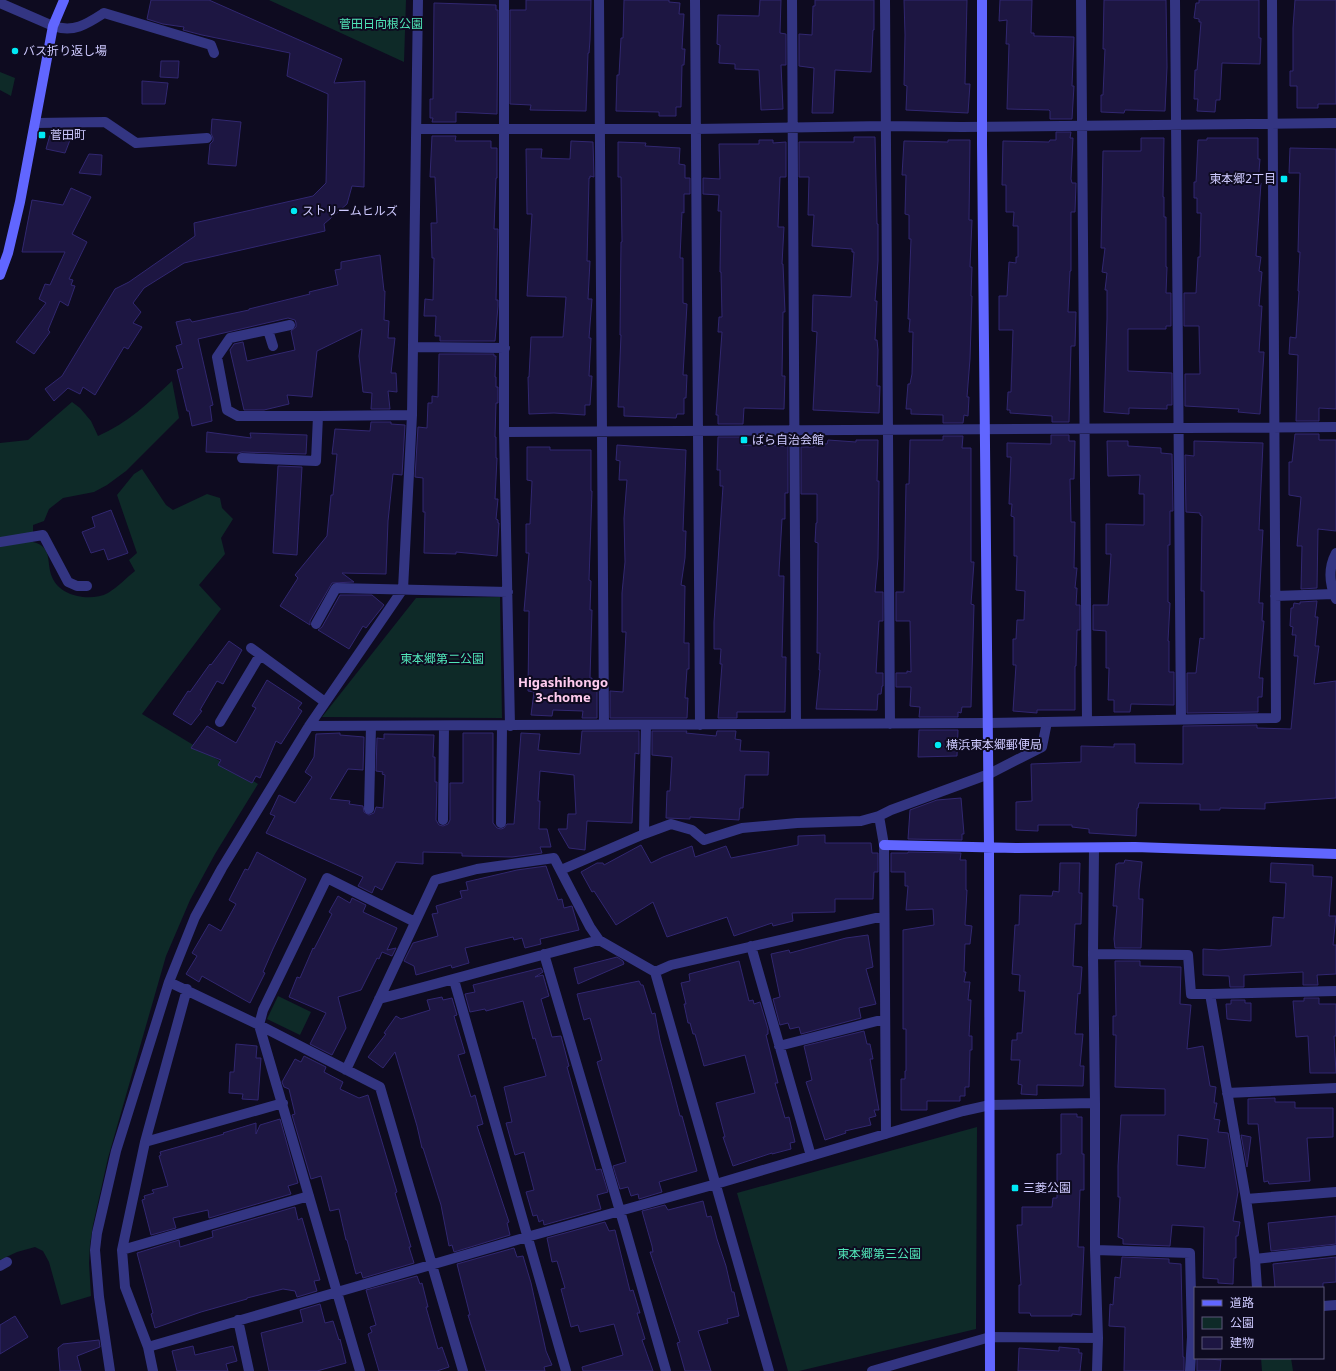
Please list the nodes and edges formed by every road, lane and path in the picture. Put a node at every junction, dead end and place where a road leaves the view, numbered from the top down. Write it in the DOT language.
graph roads {
  1 [pos="64,0"];
  2 [pos="418,0"];
  3 [pos="504,0"];
  4 [pos="599,0"];
  5 [pos="695,0"];
  6 [pos="792,0"];
  7 [pos="885,0"];
  8 [pos="982,0"];
  9 [pos="1081,0"];
  10 [pos="1175,0"];
  11 [pos="1272,0"];
  12 [pos="0,3"];
  13 [pos="53,26"];
  14 [pos="214,53"];
  15 [pos="36,122"];
  16 [pos="1336,123"];
  17 [pos="1272,124"];
  18 [pos="1176,125"];
  19 [pos="885,126"];
  20 [pos="1082,126"];
  21 [pos="793,127"];
  22 [pos="982,127"];
  23 [pos="417,129"];
  24 [pos="505,129"];
  25 [pos="600,129"];
  26 [pos="695,129"];
  27 [pos="207,138"];
  28 [pos="0,275"];
  29 [pos="290,325"];
  30 [pos="268,330"];
  31 [pos="273,346"];
  32 [pos="414,347"];
  33 [pos="505,348"];
  34 [pos="412,415"];
  35 [pos="318,416"];
  36 [pos="1274,427"];
  37 [pos="1336,427"];
  38 [pos="984,428"];
  39 [pos="1084,428"];
  40 [pos="1178,428"];
  41 [pos="888,429"];
  42 [pos="794,430"];
  43 [pos="698,431"];
  44 [pos="504,432"];
  45 [pos="601,432"];
  46 [pos="242,458"];
  47 [pos="0,542"];
  48 [pos="1336,553"];
  49 [pos="87,586"];
  50 [pos="402,589"];
  51 [pos="508,592"];
  52 [pos="1275,596"];
  53 [pos="1335,596"];
  54 [pos="316,624"];
  55 [pos="251,648"];
  56 [pos="260,655"];
  57 [pos="325,702"];
  58 [pos="1181,720"];
  59 [pos="1087,721"];
  60 [pos="220,722"];
  61 [pos="1047,722"];
  62 [pos="988,723"];
  63 [pos="796,724"];
  64 [pos="890,724"];
  65 [pos="604,725"];
  66 [pos="646,725"];
  67 [pos="700,725"];
  68 [pos="309,726"];
  69 [pos="371,726"];
  70 [pos="444,726"];
  71 [pos="506,726"];
  72 [pos="989,774"];
  73 [pos="369,809"];
  74 [pos="879,816"];
  75 [pos="443,820"];
  76 [pos="501,823"];
  77 [pos="644,834"];
  78 [pos="884,845"];
  79 [pos="989,847"];
  80 [pos="1094,848"];
  81 [pos="1336,854"];
  82 [pos="561,870"];
  83 [pos="884,916"];
  84 [pos="415,922"];
  85 [pos="599,940"];
  86 [pos="751,946"];
  87 [pos="544,954"];
  88 [pos="1093,954"];
  89 [pos="655,972"];
  90 [pos="454,980"];
  91 [pos="170,982"];
  92 [pos="187,989"];
  93 [pos="1336,991"];
  94 [pos="1210,994"];
  95 [pos="379,999"];
  96 [pos="885,1019"];
  97 [pos="259,1024"];
  98 [pos="778,1046"];
  99 [pos="346,1070"];
  100 [pos="1336,1088"];
  101 [pos="1227,1093"];
  102 [pos="283,1103"];
  103 [pos="1095,1103"];
  104 [pos="990,1105"];
  105 [pos="886,1134"];
  106 [pos="145,1142"];
  107 [pos="811,1156"];
  108 [pos="716,1184"];
  109 [pos="1336,1192"];
  110 [pos="309,1196"];
  111 [pos="1246,1199"];
  112 [pos="620,1210"];
  113 [pos="527,1237"];
  114 [pos="122,1250"];
  115 [pos="1095,1250"];
  116 [pos="1336,1250"];
  117 [pos="1255,1259"];
  118 [pos="432,1264"];
  119 [pos="1257,1287"];
  120 [pos="337,1292"];
  121 [pos="1336,1305"];
  122 [pos="1324,1306"];
  123 [pos="238,1320"];
  124 [pos="990,1337"];
  125 [pos="1098,1338"];
  126 [pos="148,1346"];
  127 [pos="110,1371"];
  128 [pos="153,1371"];
  129 [pos="249,1371"];
  130 [pos="360,1371"];
  131 [pos="463,1371"];
  132 [pos="566,1371"];
  133 [pos="666,1371"];
  134 [pos="769,1371"];
  135 [pos="872,1371"];
  136 [pos="990,1371"];
  137 [pos="1097,1371"];
  138 [pos="1190,1371"];
  1 -- 13 [label="street"];
  2 -- 23 [label="street"];
  3 -- 24 [label="street"];
  4 -- 25 [label="street"];
  5 -- 26 [label="street"];
  6 -- 21 [label="street"];
  7 -- 19 [label="street"];
  8 -- 22 [label="street"];
  9 -- 20 [label="street"];
  10 -- 18 [label="street"];
  11 -- 17 [label="street"];
  12 -- 13 [label="street"];
  13 -- 14 [label="street"];
  13 -- 15 [label="street"];
  15 -- 27 [label="street"];
  15 -- 28 [label="street"];
  16 -- 17 [label="street"];
  17 -- 18 [label="street"];
  17 -- 36 [label="street"];
  18 -- 20 [label="street"];
  18 -- 40 [label="street"];
  19 -- 21 [label="street"];
  19 -- 22 [label="street"];
  19 -- 41 [label="street"];
  20 -- 22 [label="street"];
  20 -- 39 [label="street"];
  21 -- 26 [label="street"];
  21 -- 42 [label="street"];
  22 -- 38 [label="street"];
  23 -- 24 [label="street"];
  23 -- 32 [label="street"];
  24 -- 25 [label="street"];
  24 -- 33 [label="street"];
  25 -- 26 [label="street"];
  25 -- 45 [label="street"];
  26 -- 43 [label="street"];
  29 -- 30 [label="street"];
  30 -- 31 [label="street"];
  30 -- 35 [label="street"];
  32 -- 33 [label="street"];
  32 -- 34 [label="street"];
  33 -- 44 [label="street"];
  34 -- 35 [label="street"];
  34 -- 50 [label="street"];
  35 -- 46 [label="street"];
  36 -- 37 [label="street"];
  36 -- 40 [label="street"];
  36 -- 52 [label="street"];
  38 -- 39 [label="street"];
  38 -- 41 [label="street"];
  38 -- 62 [label="street"];
  39 -- 40 [label="street"];
  39 -- 59 [label="street"];
  40 -- 58 [label="street"];
  41 -- 42 [label="street"];
  41 -- 64 [label="street"];
  42 -- 43 [label="street"];
  42 -- 63 [label="street"];
  43 -- 45 [label="street"];
  43 -- 67 [label="street"];
  44 -- 45 [label="street"];
  44 -- 51 [label="street"];
  45 -- 65 [label="street"];
  47 -- 49 [label="street"];
  48 -- 53 [label="street"];
  50 -- 51 [label="street"];
  50 -- 54 [label="street"];
  50 -- 57 [label="street"];
  51 -- 71 [label="street"];
  52 -- 53 [label="street"];
  52 -- 58 [label="street"];
  55 -- 56 [label="street"];
  56 -- 57 [label="street"];
  56 -- 60 [label="street"];
  57 -- 68 [label="street"];
  58 -- 59 [label="street"];
  59 -- 61 [label="street"];
  61 -- 62 [label="street"];
  61 -- 72 [label="street"];
  62 -- 64 [label="street"];
  62 -- 72 [label="street"];
  63 -- 64 [label="street"];
  63 -- 67 [label="street"];
  65 -- 66 [label="street"];
  65 -- 71 [label="street"];
  66 -- 67 [label="street"];
  66 -- 77 [label="street"];
  68 -- 69 [label="street"];
  68 -- 91 [label="street"];
  69 -- 70 [label="street"];
  69 -- 73 [label="street"];
  70 -- 71 [label="street"];
  70 -- 75 [label="street"];
  71 -- 76 [label="street"];
  72 -- 74 [label="street"];
  72 -- 79 [label="street"];
  74 -- 77 [label="street"];
  74 -- 78 [label="street"];
  77 -- 82 [label="street"];
  78 -- 79 [label="street"];
  78 -- 83 [label="street"];
  79 -- 80 [label="street"];
  79 -- 104 [label="street"];
  80 -- 81 [label="street"];
  80 -- 88 [label="street"];
  82 -- 84 [label="street"];
  82 -- 85 [label="street"];
  83 -- 86 [label="street"];
  83 -- 96 [label="street"];
  84 -- 95 [label="street"];
  84 -- 97 [label="street"];
  85 -- 87 [label="street"];
  85 -- 89 [label="street"];
  86 -- 89 [label="street"];
  86 -- 98 [label="street"];
  87 -- 90 [label="street"];
  87 -- 112 [label="street"];
  88 -- 94 [label="street"];
  88 -- 103 [label="street"];
  89 -- 108 [label="street"];
  90 -- 95 [label="street"];
  90 -- 113 [label="street"];
  91 -- 92 [label="street"];
  91 -- 127 [label="street"];
  92 -- 97 [label="street"];
  92 -- 106 [label="street"];
  93 -- 94 [label="street"];
  94 -- 101 [label="street"];
  95 -- 99 [label="street"];
  96 -- 98 [label="street"];
  96 -- 105 [label="street"];
  97 -- 99 [label="street"];
  97 -- 102 [label="street"];
  98 -- 107 [label="street"];
  99 -- 118 [label="street"];
  100 -- 101 [label="street"];
  101 -- 111 [label="street"];
  102 -- 106 [label="street"];
  102 -- 110 [label="street"];
  103 -- 104 [label="street"];
  103 -- 115 [label="street"];
  104 -- 105 [label="street"];
  104 -- 124 [label="street"];
  105 -- 107 [label="street"];
  106 -- 114 [label="street"];
  107 -- 108 [label="street"];
  108 -- 112 [label="street"];
  108 -- 134 [label="street"];
  109 -- 111 [label="street"];
  110 -- 114 [label="street"];
  110 -- 120 [label="street"];
  111 -- 117 [label="street"];
  112 -- 113 [label="street"];
  112 -- 133 [label="street"];
  113 -- 118 [label="street"];
  113 -- 132 [label="street"];
  114 -- 126 [label="street"];
  115 -- 125 [label="street"];
  115 -- 138 [label="street"];
  116 -- 117 [label="street"];
  117 -- 119 [label="street"];
  118 -- 120 [label="street"];
  118 -- 131 [label="street"];
  120 -- 123 [label="street"];
  120 -- 130 [label="street"];
  121 -- 122 [label="street"];
  123 -- 126 [label="street"];
  123 -- 129 [label="street"];
  124 -- 125 [label="street"];
  124 -- 135 [label="street"];
  124 -- 136 [label="street"];
  125 -- 137 [label="street"];
  126 -- 128 [label="street"];
}
